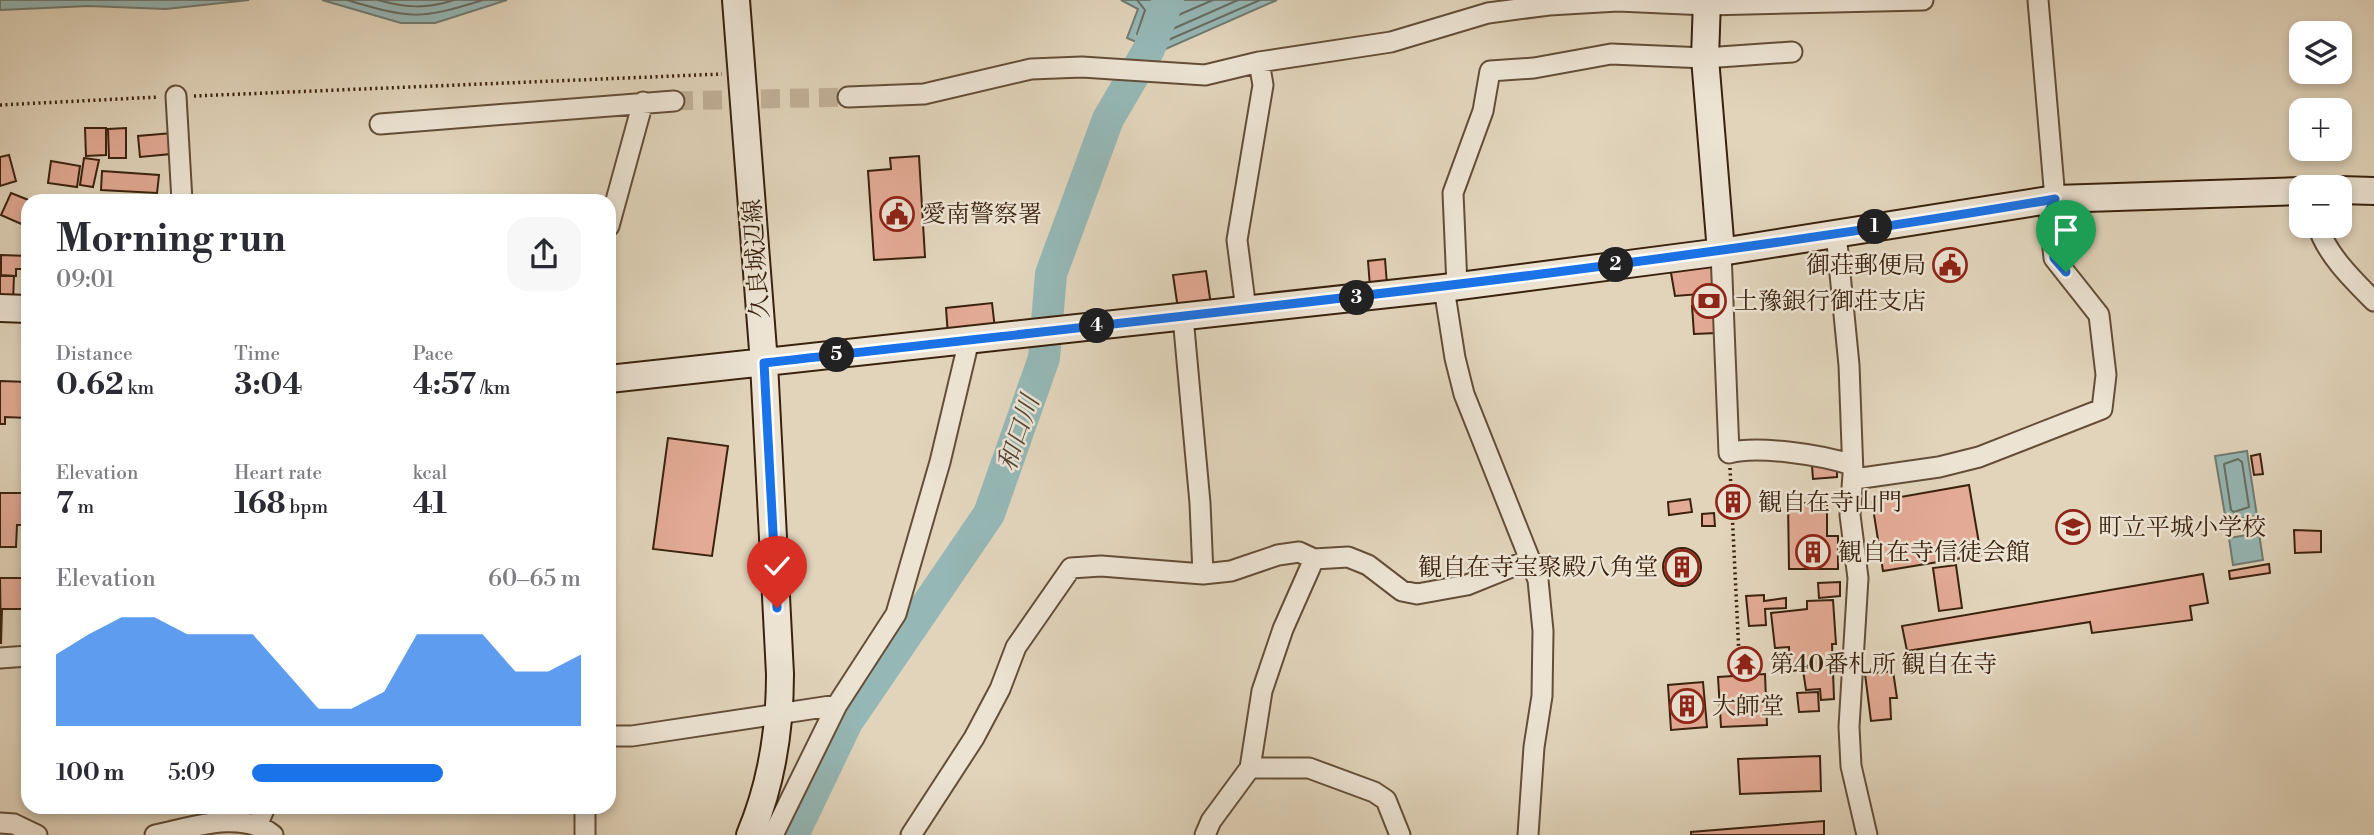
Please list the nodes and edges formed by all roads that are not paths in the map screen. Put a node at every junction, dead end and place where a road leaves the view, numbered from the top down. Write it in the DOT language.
graph roads {
  1 [pos="736,0"];
  2 [pos="1923,0"];
  3 [pos="2038,0"];
  4 [pos="1707,3"];
  5 [pos="1792,52"];
  6 [pos="1705,58"];
  7 [pos="1259,62"];
  8 [pos="176,96"];
  9 [pos="848,97"];
  10 [pos="674,101"];
  11 [pos="643,102"];
  12 [pos="380,124"];
  13 [pos="2289,191"];
  14 [pos="2352,191"];
  15 [pos="2374,191"];
  16 [pos="182,194"];
  17 [pos="2055,199"];
  18 [pos="616,200"];
  19 [pos="1836,233"];
  20 [pos="2322,238"];
  21 [pos="1721,252"];
  22 [pos="1450,287"];
  23 [pos="2374,302"];
  24 [pos="0,308"];
  25 [pos="21,309"];
  26 [pos="1246,310"];
  27 [pos="1183,317"];
  28 [pos="969,340"];
  29 [pos="764,363"];
  30 [pos="616,378"];
  31 [pos="1852,469"];
  32 [pos="1314,559"];
  33 [pos="1529,560"];
  34 [pos="1203,574"];
  35 [pos="21,656"];
  36 [pos="0,658"];
  37 [pos="837,705"];
  38 [pos="780,712"];
  39 [pos="616,736"];
  40 [pos="1250,768"];
  41 [pos="585,814"];
  42 [pos="0,823"];
  43 [pos="265,831"];
  44 [pos="37,835"];
  45 [pos="155,835"];
  46 [pos="585,835"];
  47 [pos="750,835"];
  48 [pos="773,835"];
  49 [pos="911,835"];
  50 [pos="1205,835"];
  51 [pos="1400,835"];
  52 [pos="1528,835"];
  53 [pos="1867,835"];
  1 -- 29 [label="street, 久良城辺線"];
  2 -- 4 [label="street"];
  3 -- 17 [label="street"];
  4 -- 6 [label="street"];
  4 -- 7 [label="street"];
  5 -- 6 [label="street"];
  6 -- 21 [label="street"];
  6 -- 22 [label="street"];
  7 -- 9 [label="street"];
  7 -- 26 [label="street"];
  8 -- 16 [label="street"];
  10 -- 11 [label="street"];
  11 -- 12 [label="street"];
  11 -- 18 [label="street"];
  13 -- 17 [label="street"];
  14 -- 15 [label="street"];
  17 -- 19 [label="street"];
  17 -- 31 [label="street"];
  19 -- 21 [label="street"];
  19 -- 31 [label="street"];
  20 -- 23 [label="street"];
  21 -- 22 [label="street"];
  21 -- 31 [label="street"];
  22 -- 26 [label="street"];
  22 -- 33 [label="street"];
  24 -- 25 [label="street"];
  26 -- 27 [label="street"];
  27 -- 28 [label="street"];
  27 -- 34 [label="street"];
  28 -- 29 [label="street"];
  28 -- 37 [label="street"];
  29 -- 30 [label="street"];
  29 -- 38 [label="street, 久良城辺線"];
  31 -- 53 [label="street"];
  32 -- 33 [label="street"];
  32 -- 34 [label="street"];
  32 -- 40 [label="street"];
  33 -- 52 [label="street"];
  34 -- 49 [label="street"];
  35 -- 36 [label="street"];
  37 -- 38 [label="street"];
  37 -- 48 [label="street"];
  38 -- 39 [label="street"];
  38 -- 47 [label="street, 久良城辺線"];
  40 -- 50 [label="street"];
  40 -- 51 [label="street"];
  41 -- 46 [label="street"];
  42 -- 44 [label="street"];
  43 -- 45 [label="street"];
}
